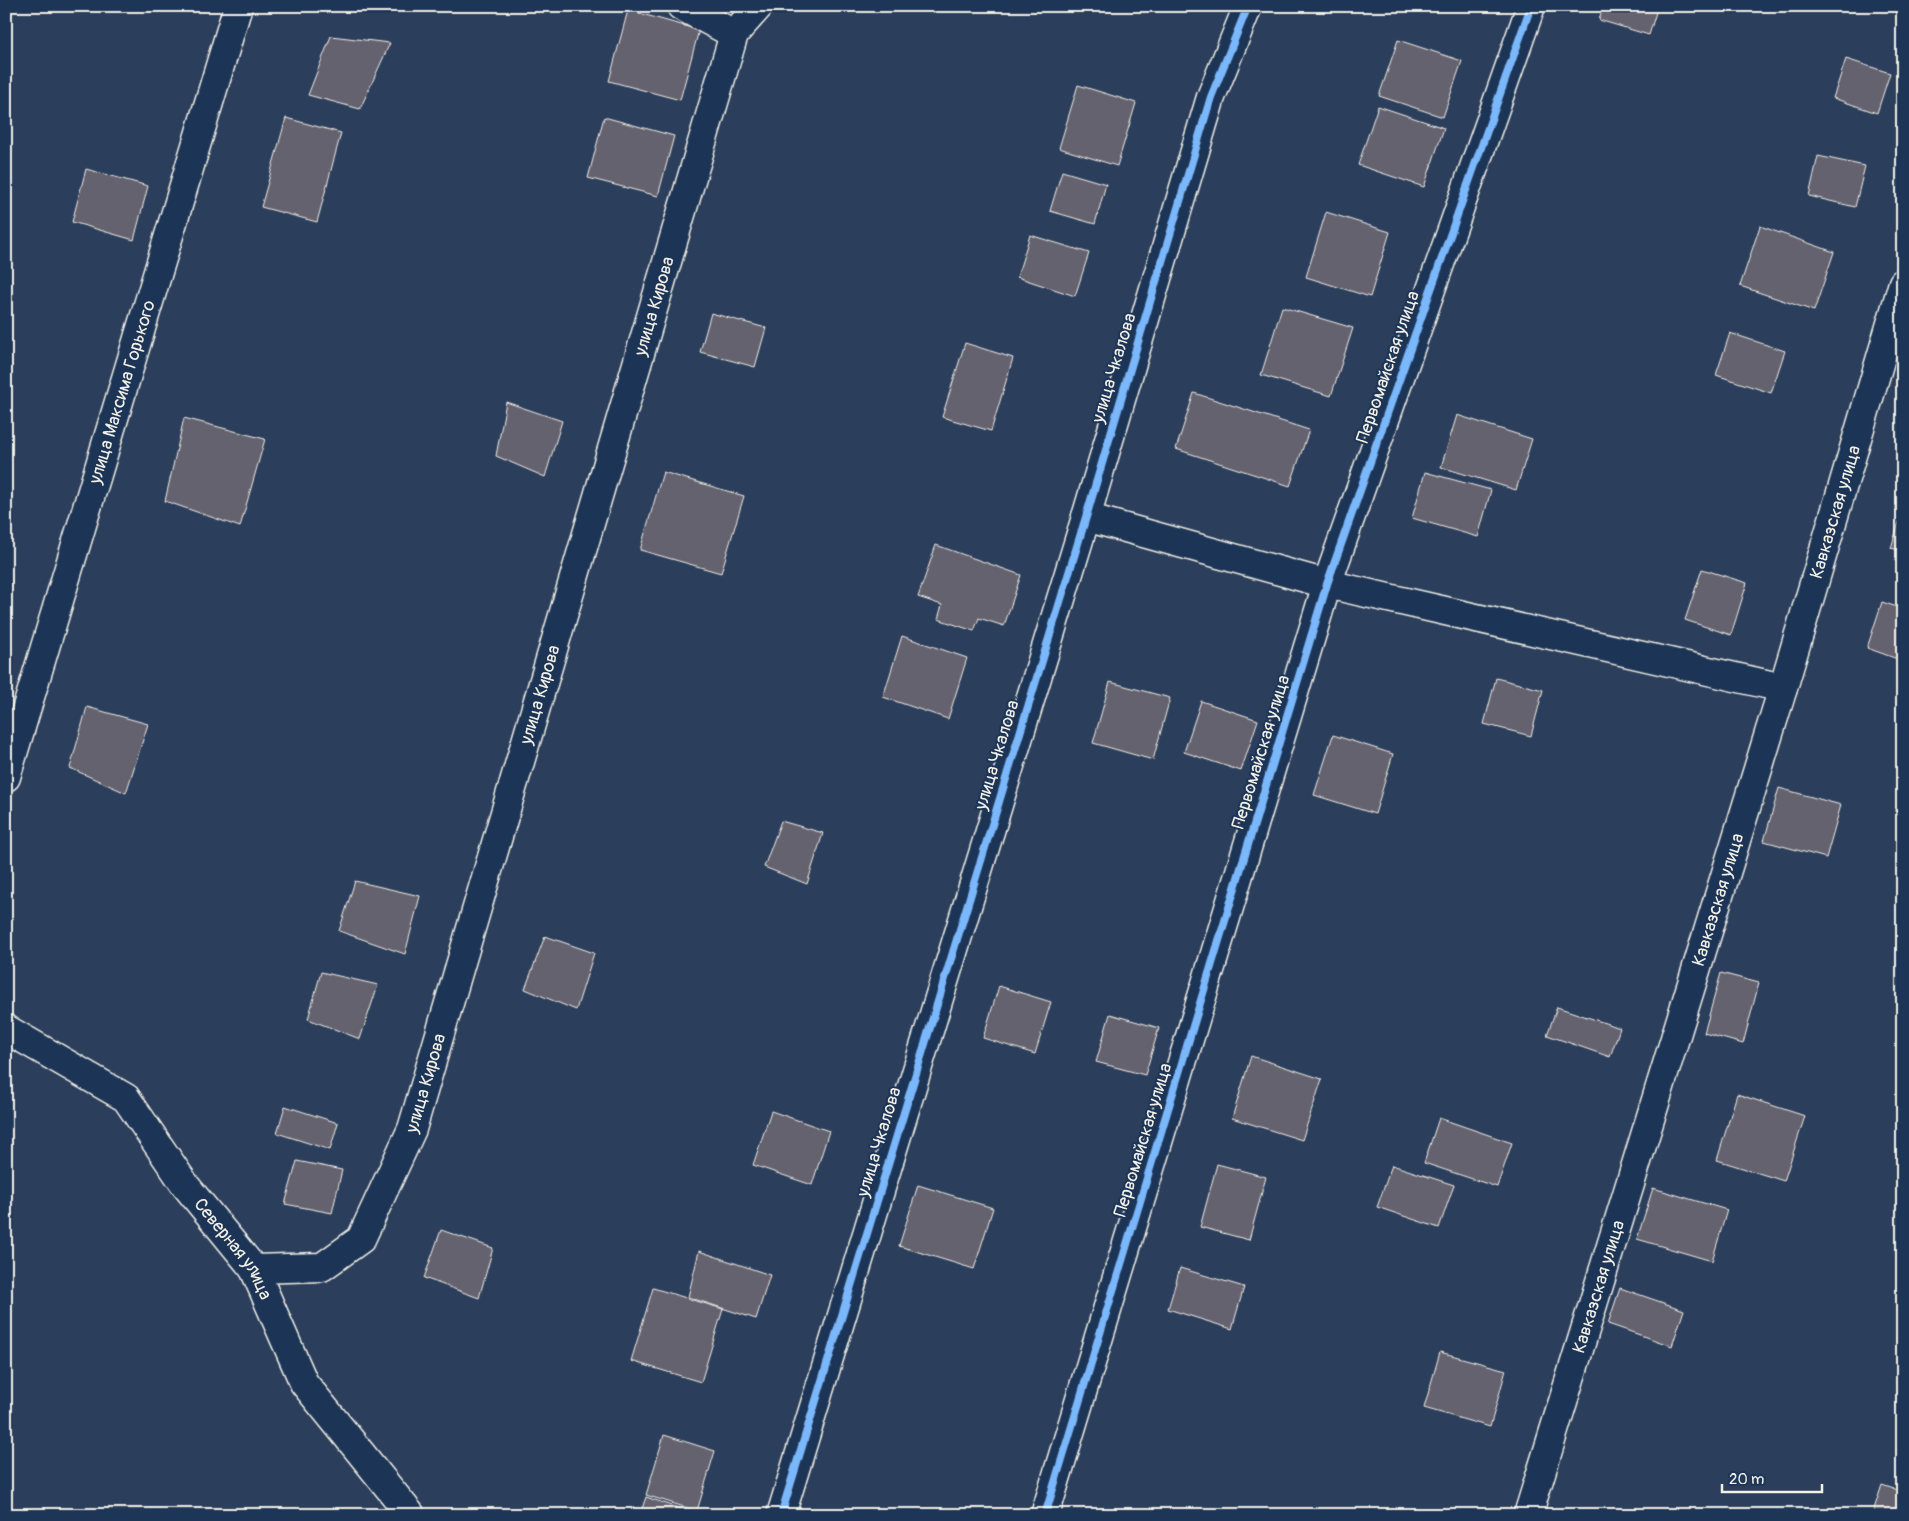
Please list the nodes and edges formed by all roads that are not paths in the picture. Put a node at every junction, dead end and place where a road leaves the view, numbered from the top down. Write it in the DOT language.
graph roads {
  1 [pos="238,6"];
  2 [pos="681,6"];
  3 [pos="759,6"];
  4 [pos="1248,6"];
  5 [pos="1531,6"];
  6 [pos="734,34"];
  7 [pos="1903,283"];
  8 [pos="1086,517"];
  9 [pos="1327,584"];
  10 [pos="1783,688"];
  11 [pos="6,778"];
  12 [pos="6,1029"];
  13 [pos="254,1269"];
  14 [pos="411,1515"];
  15 [pos="781,1515"];
  16 [pos="1045,1515"];
  17 [pos="1528,1515"];
  1 -- 11 [label="street, улица Максима Горького"];
  2 -- 6 [label="street"];
  3 -- 6 [label="street"];
  4 -- 8 [label="street, улица Чкалова"];
  5 -- 9 [label="street, Первомайская улица"];
  6 -- 13 [label="street, улица Кирова"];
  7 -- 10 [label="street, Кавказская улица"];
  8 -- 9 [label="street"];
  8 -- 15 [label="street, улица Чкалова"];
  9 -- 10 [label="street"];
  9 -- 16 [label="street, Первомайская улица"];
  10 -- 17 [label="street, Кавказская улица"];
  12 -- 13 [label="street, Северная улица"];
  13 -- 14 [label="street, Северная улица"];
}
